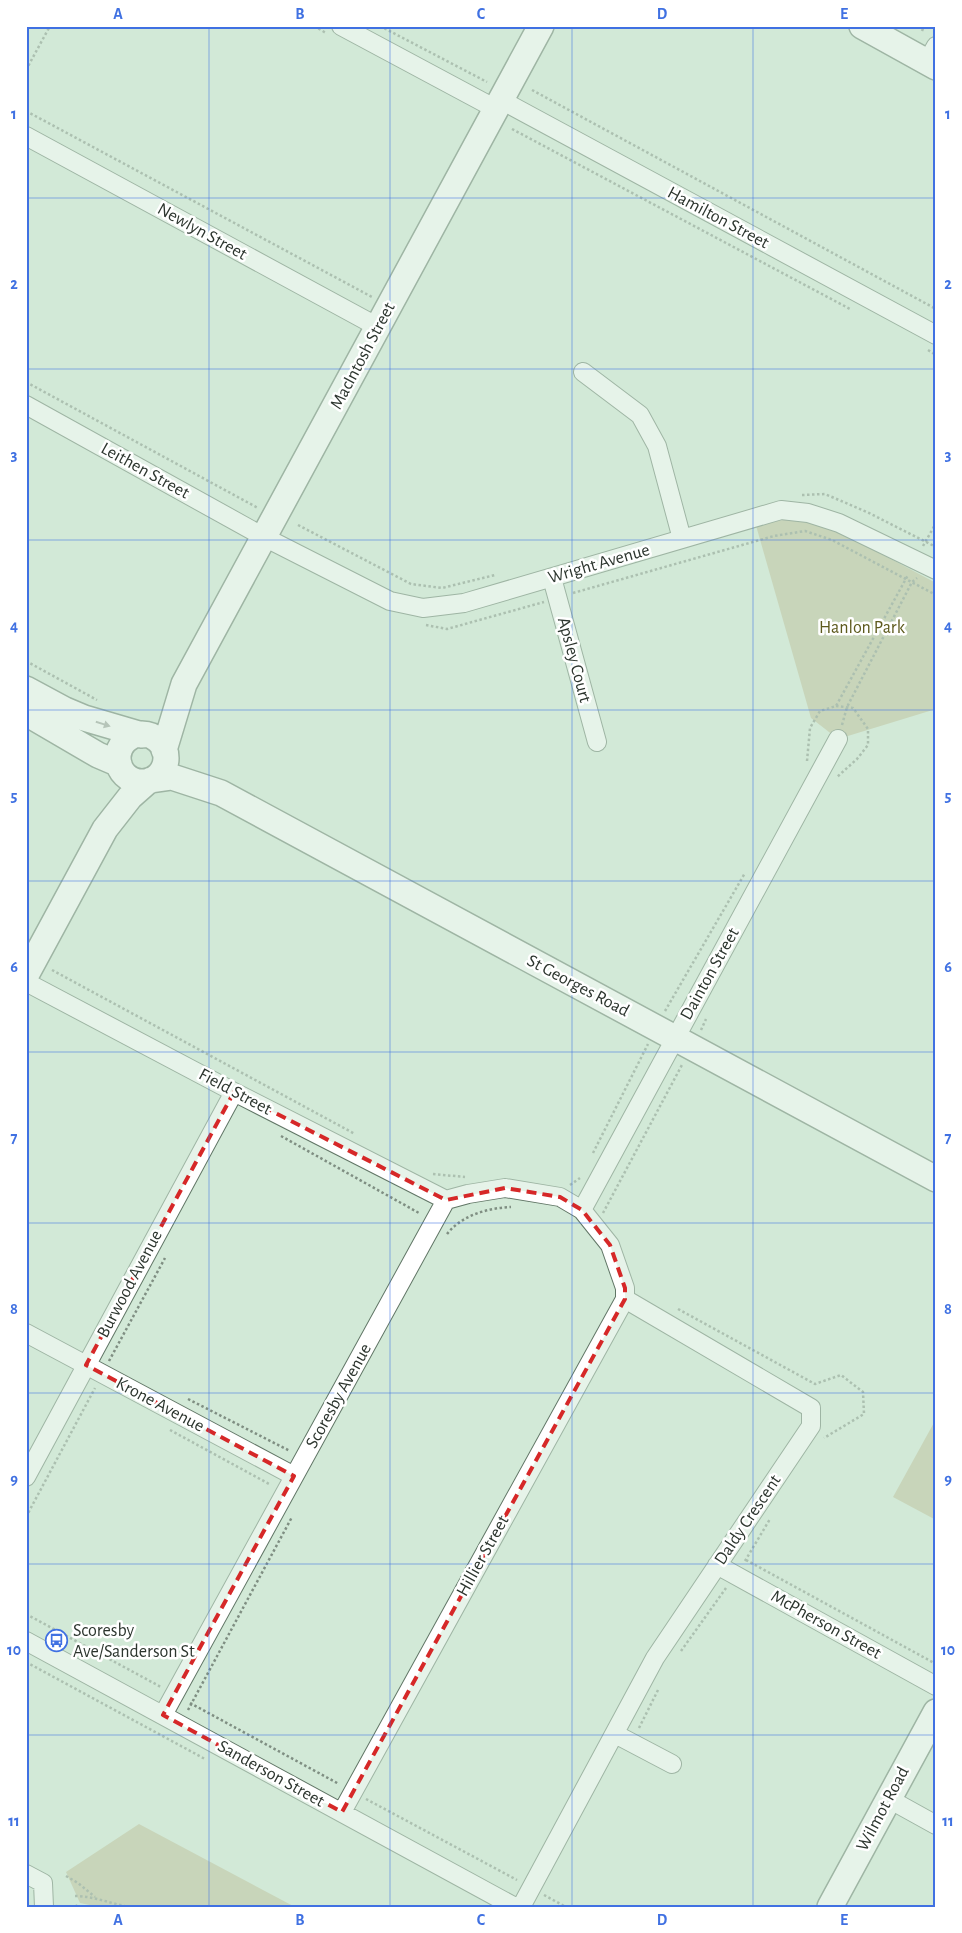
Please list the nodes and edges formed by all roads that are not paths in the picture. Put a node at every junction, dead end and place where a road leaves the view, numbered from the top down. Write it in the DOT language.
graph roads {
  1 [pos="342,26"];
  2 [pos="540,26"];
  3 [pos="862,26"];
  4 [pos="933,59"];
  5 [pos="494,97"];
  6 [pos="26,136"];
  7 [pos="378,327"];
  8 [pos="931,343"];
  9 [pos="583,372"];
  10 [pos="26,405"];
  11 [pos="264,538"];
  12 [pos="682,539"];
  13 [pos="934,565"];
  14 [pos="552,578"];
  15 [pos="184,684"];
  16 [pos="26,689"];
  17 [pos="26,713"];
  18 [pos="143,735"];
  19 [pos="838,739"];
  20 [pos="597,742"];
  21 [pos="164,751"];
  22 [pos="119,766"];
  23 [pos="149,781"];
  24 [pos="221,793"];
  25 [pos="105,829"];
  26 [pos="29,972"];
  27 [pos="666,1033"];
  28 [pos="242,1096"];
  29 [pos="936,1179"];
  30 [pos="446,1200"];
  31 [pos="584,1206"];
  32 [pos="625,1299"];
  33 [pos="26,1333"];
  34 [pos="86,1366"];
  35 [pos="287,1472"];
  36 [pos="26,1477"];
  37 [pos="717,1565"];
  38 [pos="26,1642"];
  39 [pos="936,1686"];
  40 [pos="156,1711"];
  41 [pos="936,1712"];
  42 [pos="615,1734"];
  43 [pos="672,1764"];
  44 [pos="889,1799"];
  45 [pos="342,1812"];
  46 [pos="936,1825"];
  47 [pos="26,1874"];
  48 [pos="44,1907"];
  49 [pos="515,1907"];
  50 [pos="521,1907"];
  51 [pos="830,1907"];
  1 -- 5 [label="street, Hamilton Street"];
  2 -- 5 [label="street, MacIntosh Street"];
  3 -- 4 [label="street"];
  5 -- 7 [label="street, MacIntosh Street"];
  5 -- 8 [label="street, Hamilton Street"];
  6 -- 7 [label="street, Newlyn Street"];
  7 -- 11 [label="street, MacIntosh Street"];
  9 -- 12 [label="street"];
  10 -- 11 [label="street, Leithen Street"];
  11 -- 14 [label="street, Wright Avenue"];
  11 -- 15 [label="street, MacIntosh Street"];
  12 -- 13 [label="street, Wright Avenue"];
  12 -- 14 [label="street, Wright Avenue"];
  14 -- 20 [label="street, Apsley Court"];
  15 -- 18 [label="street, MacIntosh Street"];
  15 -- 21 [label="street, MacIntosh Street"];
  16 -- 18 [label="street, one-way"];
  17 -- 22 [label="street"];
  18 -- 21 [label="street"];
  18 -- 22 [label="street"];
  19 -- 27 [label="street, Dainton Street"];
  21 -- 23 [label="street"];
  21 -- 24 [label="street, St Georges Road"];
  22 -- 23 [label="street"];
  22 -- 25 [label="street"];
  23 -- 24 [label="street, St Georges Road"];
  23 -- 25 [label="street"];
  24 -- 27 [label="street, St Georges Road"];
  25 -- 26 [label="street"];
  26 -- 28 [label="street, Field Street"];
  27 -- 29 [label="street, St Georges Road"];
  27 -- 31 [label="street, Dainton Street"];
  28 -- 30 [label="street, Field Street"];
  28 -- 34 [label="street, Burwood Avenue"];
  30 -- 31 [label="street"];
  30 -- 35 [label="street, Scoresby Avenue"];
  31 -- 32 [label="street"];
  32 -- 37 [label="street, Daldy Crescent"];
  32 -- 45 [label="street, Hillier Street"];
  33 -- 34 [label="street, Krone Avenue"];
  34 -- 35 [label="street, Krone Avenue"];
  34 -- 36 [label="street, Burwood Avenue"];
  35 -- 40 [label="street, Scoresby Avenue"];
  37 -- 39 [label="street, McPherson Street"];
  37 -- 42 [label="street, Daldy Crescent"];
  38 -- 40 [label="street, Sanderson Street"];
  40 -- 45 [label="street, Sanderson Street"];
  41 -- 44 [label="street, Wilmot Road"];
  42 -- 43 [label="street"];
  42 -- 50 [label="street, Daldy Crescent"];
  44 -- 46 [label="street"];
  44 -- 51 [label="street, Wilmot Road"];
  45 -- 49 [label="street, Sanderson Street"];
  47 -- 48 [label="street"];
}
